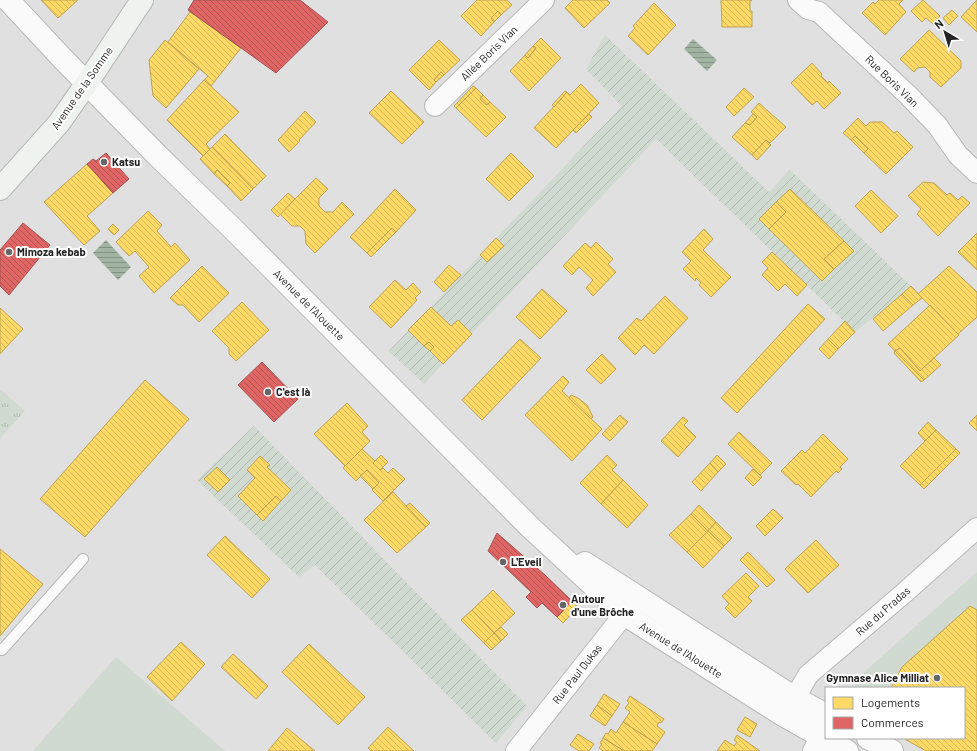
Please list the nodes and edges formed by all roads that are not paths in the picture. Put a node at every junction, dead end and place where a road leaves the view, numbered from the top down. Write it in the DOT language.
graph roads {
  1 [pos="8,0"];
  2 [pos="142,0"];
  3 [pos="544,0"];
  4 [pos="798,0"];
  5 [pos="824,6"];
  6 [pos="87,83"];
  7 [pos="435,106"];
  8 [pos="977,173"];
  9 [pos="0,189"];
  10 [pos="977,528"];
  11 [pos="83,559"];
  12 [pos="631,606"];
  13 [pos="0,649"];
  14 [pos="790,707"];
  15 [pos="825,715"];
  16 [pos="820,738"];
  17 [pos="870,739"];
  18 [pos="516,751"];
  19 [pos="847,751"];
  20 [pos="892,751"];
  1 -- 6 [label="street, Avenue de l'Alouette"];
  2 -- 6 [label="main road, Avenue de la Somme"];
  3 -- 7 [label="street, Allée Boris Vian"];
  4 -- 5 [label="street, Rue Boris Vian"];
  5 -- 8 [label="street, Rue Boris Vian"];
  6 -- 9 [label="main road, Avenue de la Somme"];
  6 -- 12 [label="street, Avenue de l'Alouette"];
  10 -- 14 [label="street, Rue du Pradas"];
  11 -- 13 [label="lane"];
  12 -- 14 [label="street, Avenue de l'Alouette"];
  12 -- 18 [label="street, Rue Paul Dukas"];
  14 -- 15 [label="street, Avenue de l'Alouette"];
  14 -- 16 [label="street, Avenue de l'Alouette"];
  16 -- 19 [label="street, Avenue de l'Alouette"];
  17 -- 20 [label="street"];
}
